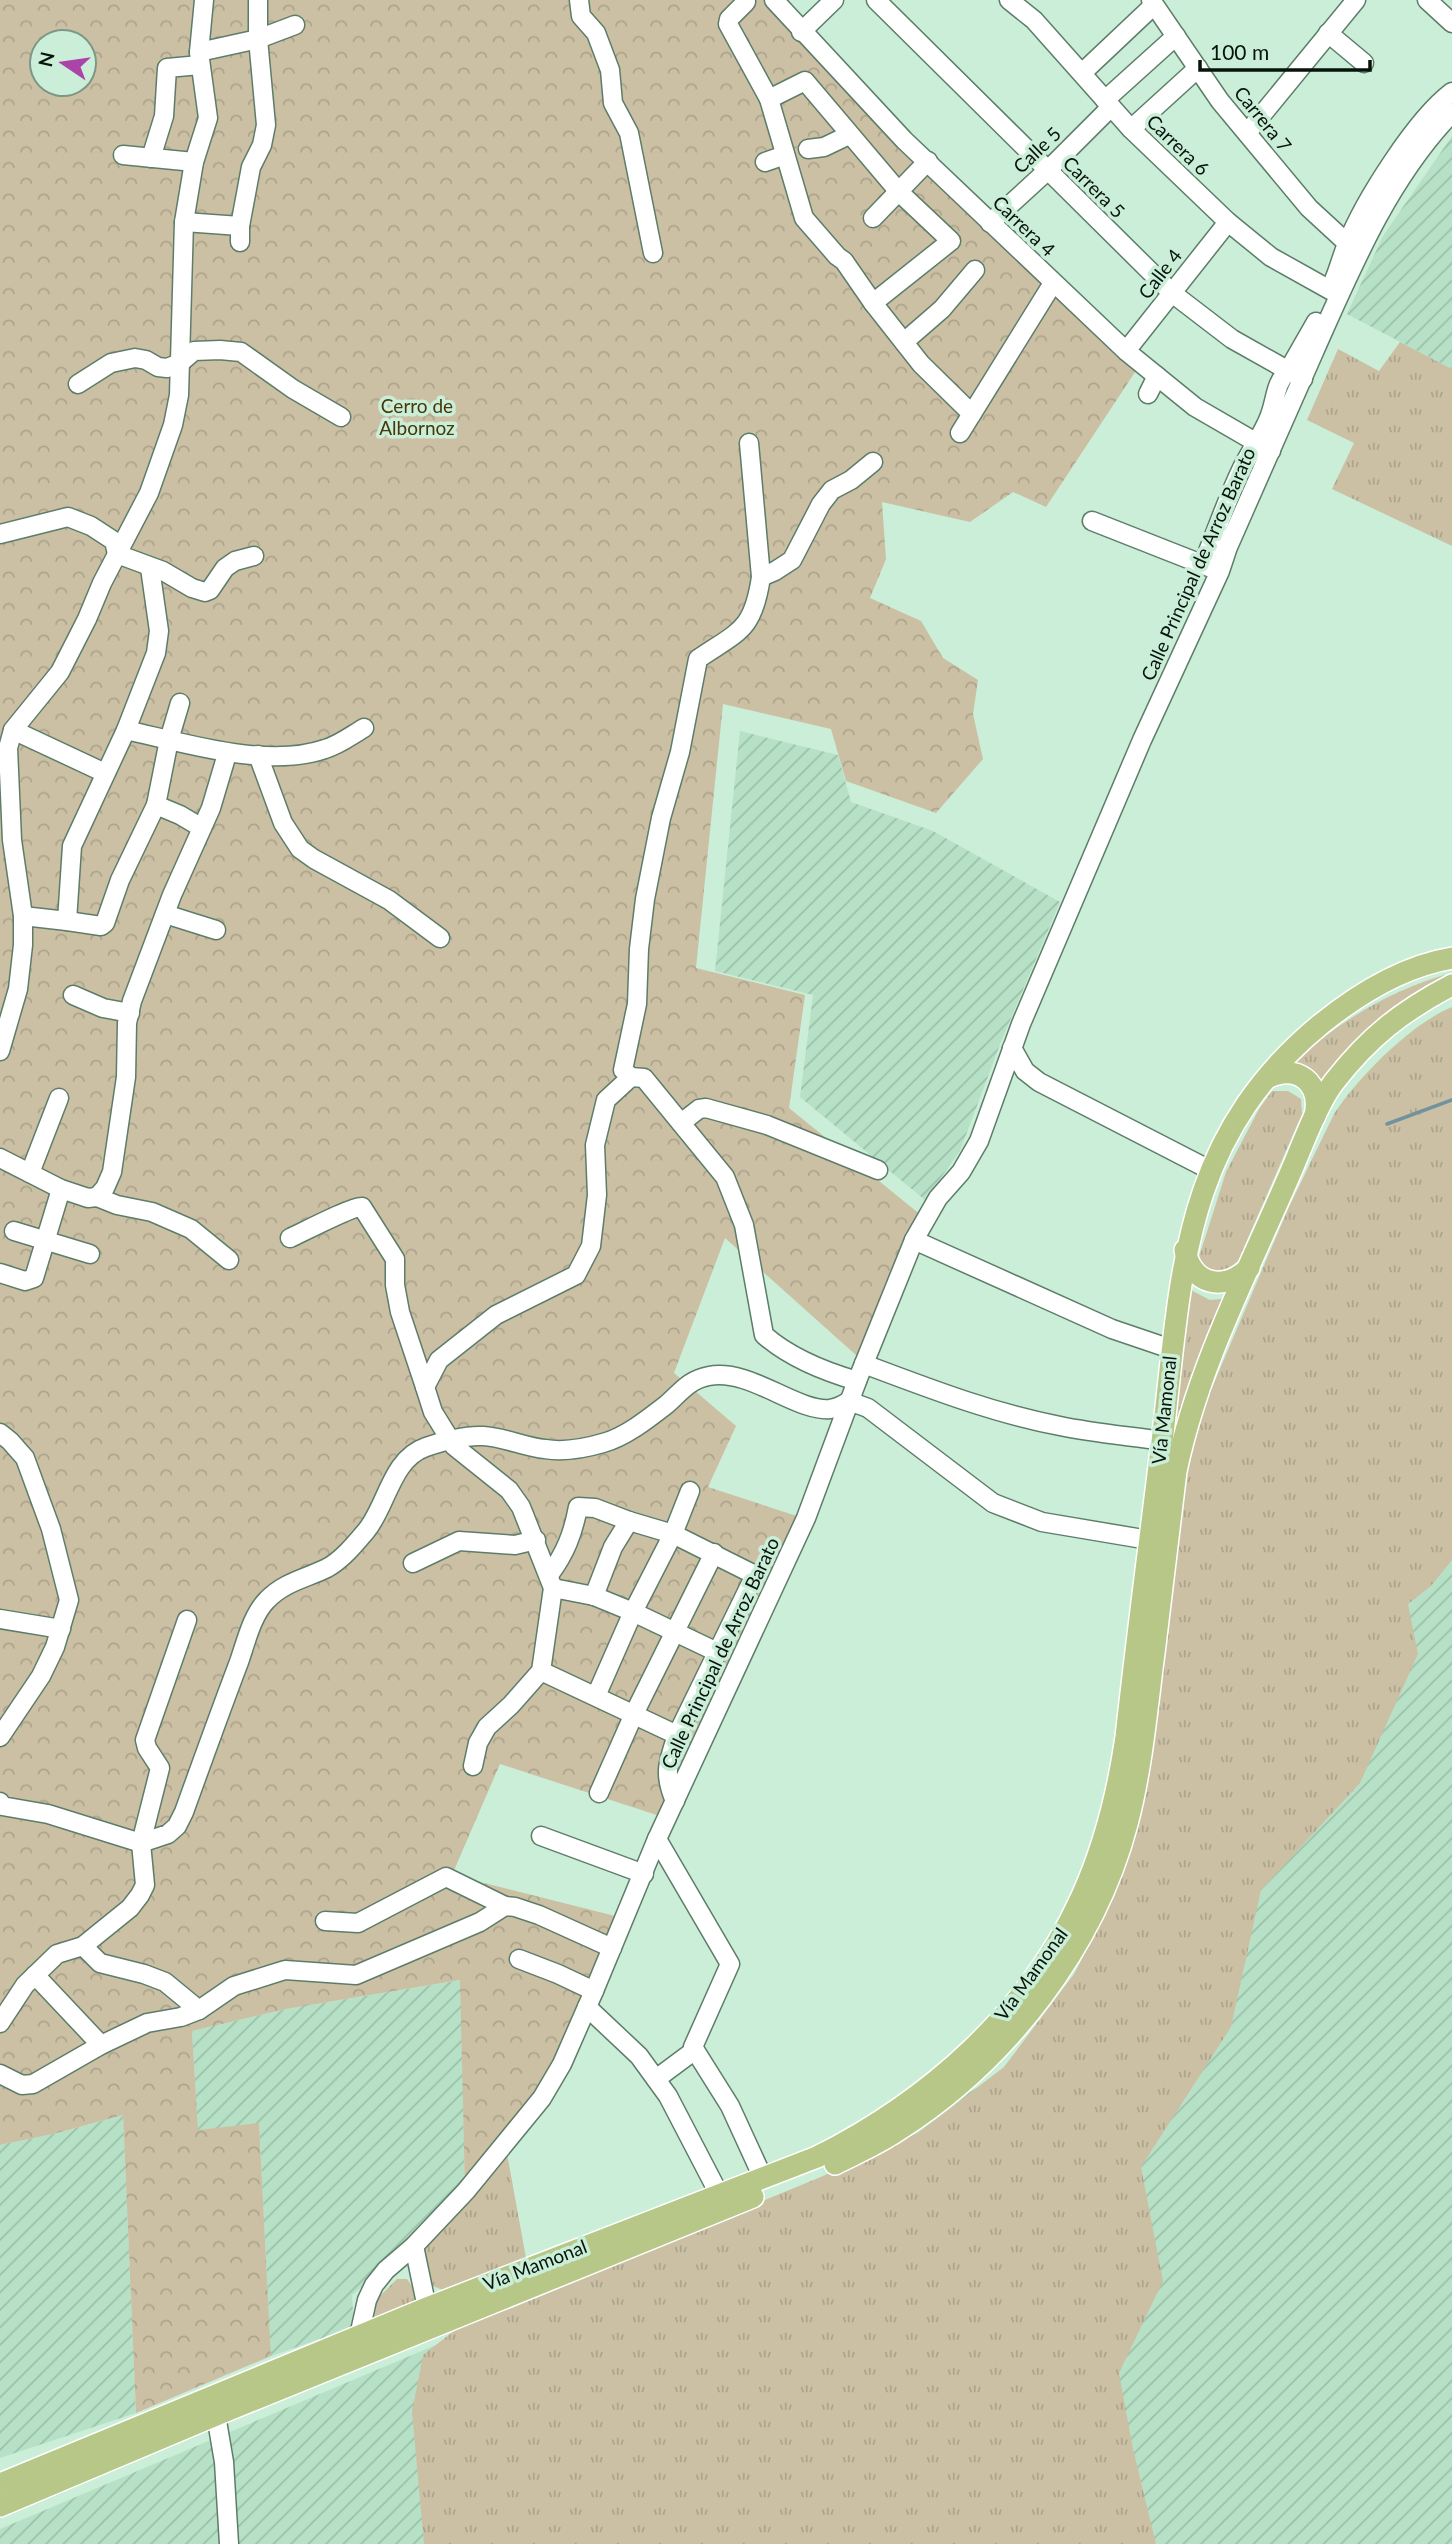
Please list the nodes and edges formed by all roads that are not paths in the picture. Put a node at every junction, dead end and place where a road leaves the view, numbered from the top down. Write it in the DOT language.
graph roads {
  1 [pos="204,0"];
  2 [pos="258,0"];
  3 [pos="579,0"];
  4 [pos="774,0"];
  5 [pos="834,0"];
  6 [pos="876,0"];
  7 [pos="1009,0"];
  8 [pos="1356,0"];
  9 [pos="1427,0"];
  10 [pos="746,2"];
  11 [pos="1153,2"];
  12 [pos="1452,23"];
  13 [pos="295,25"];
  14 [pos="801,32"];
  15 [pos="1328,33"];
  16 [pos="1176,36"];
  17 [pos="258,39"];
  18 [pos="200,59"];
  19 [pos="1364,63"];
  20 [pos="1198,68"];
  21 [pos="1082,74"];
  22 [pos="1452,92"];
  23 [pos="769,99"];
  24 [pos="1108,103"];
  25 [pos="1452,113"];
  26 [pos="1131,129"];
  27 [pos="1247,133"];
  28 [pos="849,135"];
  29 [pos="808,149"];
  30 [pos="123,155"];
  31 [pos="785,155"];
  32 [pos="151,158"];
  33 [pos="928,161"];
  34 [pos="194,162"];
  35 [pos="765,163"];
  36 [pos="1048,170"];
  37 [pos="899,192"];
  38 [pos="873,218"];
  39 [pos="184,222"];
  40 [pos="1227,222"];
  41 [pos="990,223"];
  42 [pos="1354,246"];
  43 [pos="653,253"];
  44 [pos="975,270"];
  45 [pos="1053,283"];
  46 [pos="1335,292"];
  47 [pos="1172,293"];
  48 [pos="873,303"];
  49 [pos="904,342"];
  50 [pos="1126,351"];
  51 [pos="180,363"];
  52 [pos="1296,375"];
  53 [pos="1157,376"];
  54 [pos="78,384"];
  55 [pos="1148,394"];
  56 [pos="972,414"];
  57 [pos="341,417"];
  58 [pos="960,433"];
  59 [pos="1255,442"];
  60 [pos="750,443"];
  61 [pos="1272,451"];
  62 [pos="873,462"];
  63 [pos="1092,522"];
  64 [pos="0,534"];
  65 [pos="117,554"];
  66 [pos="254,556"];
  67 [pos="1203,564"];
  68 [pos="150,568"];
  69 [pos="1220,571"];
  70 [pos="761,577"];
  71 [pos="180,703"];
  72 [pos="364,728"];
  73 [pos="13,730"];
  74 [pos="126,730"];
  75 [pos="169,740"];
  76 [pos="227,754"];
  77 [pos="258,755"];
  78 [pos="105,773"];
  79 [pos="156,805"];
  80 [pos="202,828"];
  81 [pos="165,914"];
  82 [pos="23,916"];
  83 [pos="67,920"];
  84 [pos="216,930"];
  85 [pos="440,938"];
  86 [pos="1452,957"];
  87 [pos="1452,985"];
  88 [pos="72,995"];
  89 [pos="130,1013"];
  90 [pos="1012,1048"];
  91 [pos="0,1051"];
  92 [pos="631,1077"];
  93 [pos="1267,1078"];
  94 [pos="60,1098"];
  95 [pos="1315,1118"];
  96 [pos="681,1123"];
  97 [pos="0,1158"];
  98 [pos="878,1170"];
  99 [pos="1210,1170"];
  100 [pos="30,1172"];
  101 [pos="61,1189"];
  102 [pos="97,1197"];
  103 [pos="14,1231"];
  104 [pos="290,1238"];
  105 [pos="45,1240"];
  106 [pos="914,1240"];
  107 [pos="1185,1250"];
  108 [pos="90,1254"];
  109 [pos="229,1260"];
  110 [pos="1249,1268"];
  111 [pos="0,1273"];
  112 [pos="1171,1349"];
  113 [pos="861,1372"];
  114 [pos="425,1387"];
  115 [pos="849,1401"];
  116 [pos="0,1433"];
  117 [pos="450,1440"];
  118 [pos="1162,1441"];
  119 [pos="691,1491"];
  120 [pos="629,1521"];
  121 [pos="673,1534"];
  122 [pos="536,1540"];
  123 [pos="1149,1540"];
  124 [pos="714,1553"];
  125 [pos="413,1563"];
  126 [pos="551,1582"];
  127 [pos="594,1596"];
  128 [pos="633,1612"];
  129 [pos="0,1619"];
  130 [pos="187,1620"];
  131 [pos="61,1629"];
  132 [pos="674,1633"];
  133 [pos="717,1652"];
  134 [pos="541,1671"];
  135 [pos="596,1696"];
  136 [pos="634,1714"];
  137 [pos="677,1735"];
  138 [pos="0,1737"];
  139 [pos="473,1766"];
  140 [pos="599,1793"];
  141 [pos="675,1801"];
  142 [pos="1,1805"];
  143 [pos="541,1836"];
  144 [pos="657,1839"];
  145 [pos="141,1843"];
  146 [pos="644,1874"];
  147 [pos="505,1906"];
  148 [pos="325,1921"];
  149 [pos="83,1946"];
  150 [pos="612,1948"];
  151 [pos="519,1959"];
  152 [pos="35,1975"];
  153 [pos="591,1999"];
  154 [pos="199,2010"];
  155 [pos="0,2023"];
  156 [pos="101,2045"];
  157 [pos="695,2050"];
  158 [pos="0,2074"];
  159 [pos="656,2079"];
  160 [pos="763,2178"];
  161 [pos="719,2194"];
  162 [pos="414,2246"];
  163 [pos="427,2308"];
  164 [pos="359,2336"];
  165 [pos="216,2415"];
  166 [pos="0,2484"];
  167 [pos="0,2506"];
  168 [pos="229,2544"];
  1 -- 18 [label="street"];
  2 -- 17 [label="street"];
  3 -- 43 [label="street"];
  4 -- 14 [label="street, Carrera 4"];
  5 -- 14 [label="street"];
  6 -- 36 [label="street, Carrera 5"];
  7 -- 21 [label="street, Carrera 6"];
  8 -- 15 [label="street"];
  9 -- 12 [label="street"];
  10 -- 23 [label="street"];
  11 -- 16 [label="street, Carrera 7"];
  11 -- 21 [label="street"];
  13 -- 17 [label="street"];
  14 -- 33 [label="street, Carrera 4"];
  15 -- 19 [label="street"];
  15 -- 27 [label="street"];
  16 -- 20 [label="street, Carrera 7"];
  16 -- 24 [label="street, Calle 5"];
  17 -- 18 [label="street"];
  17 -- 39 [label="street"];
  18 -- 32 [label="street"];
  18 -- 34 [label="street"];
  20 -- 26 [label="street"];
  20 -- 27 [label="street, Carrera 7"];
  21 -- 24 [label="street, Carrera 6"];
  22 -- 42 [label="street"];
  23 -- 28 [label="street"];
  23 -- 31 [label="street"];
  24 -- 26 [label="street, Carrera 6"];
  24 -- 36 [label="street, Calle 5"];
  25 -- 42 [label="street, Calle Principal de Arroz Barato"];
  26 -- 40 [label="street, Carrera 6"];
  27 -- 42 [label="street, Carrera 7"];
  28 -- 29 [label="street"];
  28 -- 37 [label="street"];
  30 -- 32 [label="street"];
  31 -- 35 [label="street"];
  31 -- 48 [label="street"];
  32 -- 34 [label="street"];
  33 -- 37 [label="street"];
  33 -- 41 [label="street, Carrera 4"];
  34 -- 39 [label="street"];
  36 -- 41 [label="street, Calle 5"];
  36 -- 47 [label="street, Carrera 5"];
  37 -- 38 [label="street"];
  37 -- 48 [label="street"];
  39 -- 51 [label="street"];
  40 -- 46 [label="street, Carrera 6"];
  40 -- 47 [label="street, Calle 4"];
  41 -- 45 [label="street, Carrera 4"];
  42 -- 46 [label="street, Calle Principal de Arroz Barato"];
  44 -- 49 [label="street"];
  45 -- 50 [label="street, Carrera 4"];
  45 -- 56 [label="street"];
  46 -- 52 [label="street, Calle Principal de Arroz Barato"];
  47 -- 50 [label="street, Calle 4"];
  47 -- 52 [label="street, Carrera 5"];
  48 -- 49 [label="street"];
  49 -- 56 [label="street"];
  50 -- 53 [label="street, Carrera 4"];
  51 -- 54 [label="street"];
  51 -- 57 [label="street"];
  51 -- 65 [label="street"];
  52 -- 59 [label="street"];
  52 -- 61 [label="street, Calle Principal de Arroz Barato"];
  53 -- 55 [label="street"];
  53 -- 59 [label="street, Carrera 4"];
  56 -- 58 [label="street"];
  59 -- 61 [label="street, Carrera 4"];
  59 -- 67 [label="street"];
  60 -- 70 [label="street"];
  61 -- 69 [label="street, Calle Principal de Arroz Barato"];
  62 -- 70 [label="street"];
  63 -- 67 [label="street"];
  64 -- 65 [label="street"];
  65 -- 68 [label="street"];
  65 -- 73 [label="street"];
  66 -- 68 [label="street"];
  67 -- 69 [label="street"];
  68 -- 74 [label="street"];
  69 -- 90 [label="street, Calle Principal de Arroz Barato"];
  70 -- 92 [label="street"];
  71 -- 75 [label="street"];
  72 -- 77 [label="street"];
  73 -- 78 [label="street"];
  73 -- 82 [label="street"];
  74 -- 75 [label="street"];
  74 -- 78 [label="street"];
  75 -- 76 [label="street"];
  75 -- 79 [label="street"];
  76 -- 77 [label="street"];
  76 -- 80 [label="street"];
  77 -- 85 [label="street"];
  78 -- 83 [label="street"];
  79 -- 80 [label="street"];
  79 -- 83 [label="street"];
  80 -- 81 [label="street"];
  81 -- 84 [label="street"];
  81 -- 89 [label="street"];
  82 -- 83 [label="street"];
  82 -- 91 [label="street"];
  86 -- 93 [label="main road, Vía Mamonal"];
  87 -- 95 [label="main road, Vía Mamonal"];
  88 -- 89 [label="street"];
  89 -- 102 [label="street"];
  90 -- 99 [label="street"];
  90 -- 106 [label="street, Calle Principal de Arroz Barato"];
  92 -- 96 [label="street"];
  92 -- 114 [label="street"];
  93 -- 95 [label="main road"];
  93 -- 99 [label="main road, Vía Mamonal"];
  94 -- 100 [label="street"];
  95 -- 110 [label="main road, Vía Mamonal"];
  96 -- 98 [label="street"];
  96 -- 113 [label="street"];
  97 -- 100 [label="street"];
  99 -- 107 [label="main road, Vía Mamonal"];
  100 -- 101 [label="street"];
  101 -- 102 [label="street"];
  101 -- 105 [label="street"];
  102 -- 109 [label="street"];
  103 -- 105 [label="street"];
  104 -- 114 [label="street"];
  105 -- 108 [label="street"];
  105 -- 111 [label="street"];
  106 -- 112 [label="street"];
  106 -- 113 [label="street, Calle Principal de Arroz Barato"];
  107 -- 110 [label="main road"];
  107 -- 112 [label="main road, Vía Mamonal"];
  110 -- 165 [label="main road, Vía Mamonal"];
  112 -- 118 [label="main road, Vía Mamonal"];
  113 -- 115 [label="street, Calle Principal de Arroz Barato"];
  113 -- 118 [label="street"];
  114 -- 117 [label="street"];
  115 -- 117 [label="street"];
  115 -- 123 [label="street"];
  115 -- 141 [label="street, Calle Principal de Arroz Barato"];
  116 -- 131 [label="street"];
  117 -- 122 [label="street"];
  117 -- 145 [label="street"];
  118 -- 123 [label="main road, Vía Mamonal"];
  119 -- 121 [label="street"];
  120 -- 121 [label="street"];
  120 -- 126 [label="street"];
  120 -- 127 [label="street"];
  121 -- 124 [label="street"];
  121 -- 128 [label="street"];
  122 -- 125 [label="street"];
  122 -- 126 [label="street"];
  123 -- 160 [label="main road, Vía Mamonal"];
  124 -- 132 [label="street"];
  124 -- 133 [label="street"];
  126 -- 127 [label="street"];
  126 -- 134 [label="street"];
  127 -- 128 [label="street"];
  128 -- 132 [label="street"];
  128 -- 135 [label="street"];
  129 -- 131 [label="street"];
  130 -- 145 [label="street"];
  131 -- 138 [label="street"];
  132 -- 133 [label="street"];
  132 -- 136 [label="street"];
  133 -- 137 [label="street"];
  134 -- 135 [label="street"];
  134 -- 139 [label="street"];
  135 -- 136 [label="street"];
  136 -- 137 [label="street"];
  136 -- 140 [label="street"];
  137 -- 141 [label="street"];
  141 -- 144 [label="street, Calle Principal de Arroz Barato"];
  142 -- 145 [label="street"];
  143 -- 146 [label="street"];
  144 -- 146 [label="street, Calle Principal de Arroz Barato"];
  144 -- 157 [label="street"];
  145 -- 149 [label="street"];
  146 -- 150 [label="street, Calle Principal de Arroz Barato"];
  147 -- 148 [label="street"];
  147 -- 150 [label="street"];
  147 -- 154 [label="street"];
  149 -- 152 [label="street"];
  149 -- 154 [label="street"];
  150 -- 153 [label="street, Calle Principal de Arroz Barato"];
  151 -- 153 [label="street"];
  152 -- 155 [label="street"];
  152 -- 156 [label="street"];
  153 -- 159 [label="street"];
  153 -- 162 [label="street, Calle Principal de Arroz Barato"];
  154 -- 156 [label="street"];
  156 -- 158 [label="street"];
  157 -- 159 [label="street"];
  157 -- 160 [label="street"];
  159 -- 161 [label="street"];
  160 -- 161 [label="main road, Vía Mamonal"];
  161 -- 163 [label="main road, Vía Mamonal"];
  162 -- 163 [label="street"];
  162 -- 164 [label="street, Calle Principal de Arroz Barato"];
  163 -- 164 [label="main road, Vía Mamonal"];
  164 -- 166 [label="main road, Vía Mamonal"];
  165 -- 167 [label="main road, Vía Mamonal"];
  165 -- 168 [label="street"];
}
